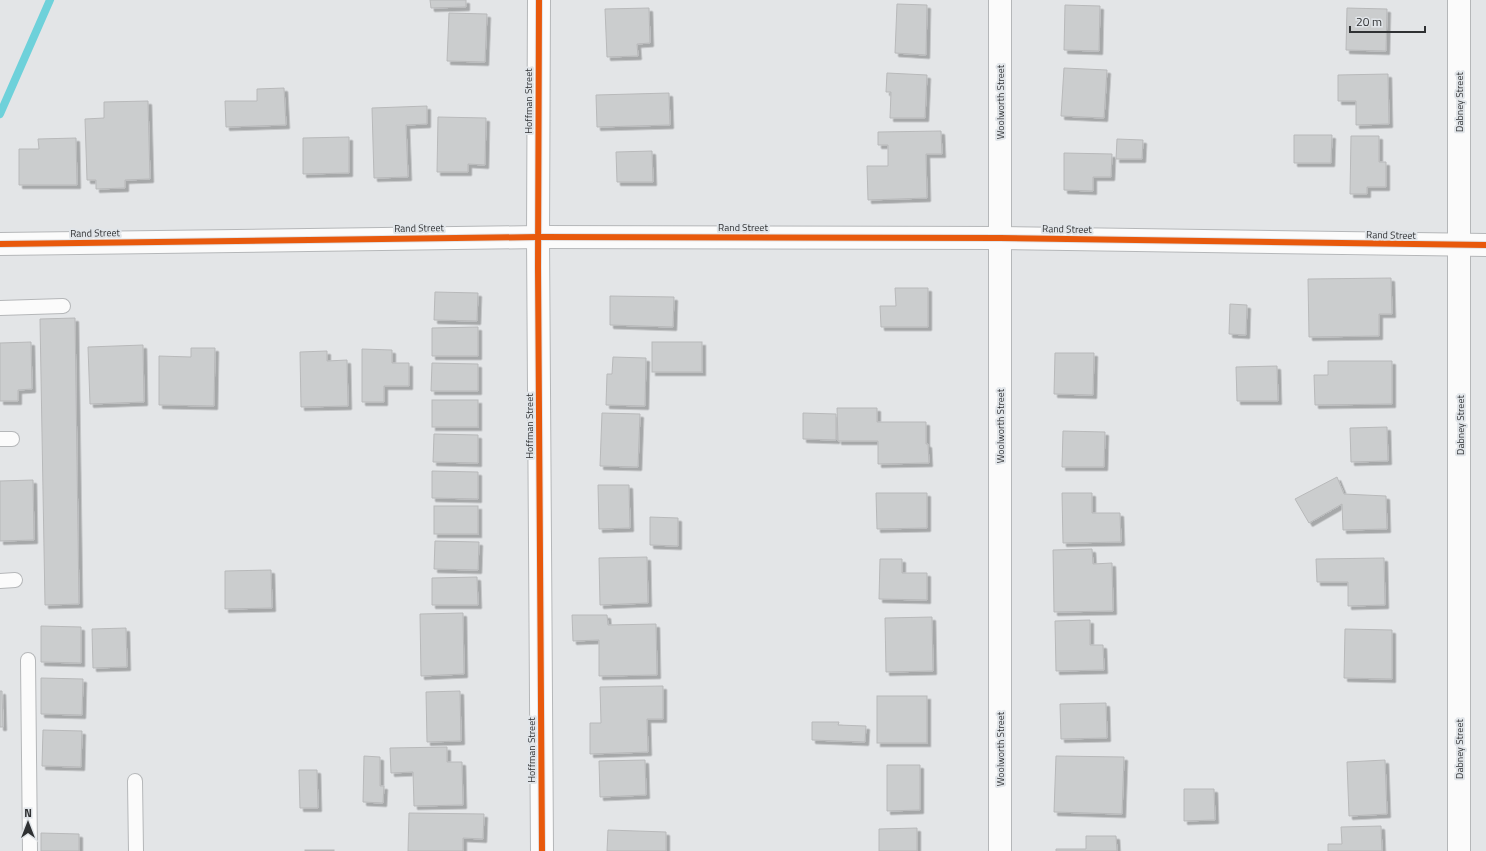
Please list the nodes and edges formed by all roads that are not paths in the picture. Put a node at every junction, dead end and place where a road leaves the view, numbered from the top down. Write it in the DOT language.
graph roads {
  1 [pos="539,0"];
  2 [pos="1000,0"];
  3 [pos="1459,0"];
  4 [pos="538,237"];
  5 [pos="1000,238"];
  6 [pos="1460,245"];
  7 [pos="1486,245"];
  8 [pos="0,247"];
  9 [pos="63,306"];
  10 [pos="0,308"];
  11 [pos="15,580"];
  12 [pos="0,581"];
  13 [pos="28,660"];
  14 [pos="135,781"];
  15 [pos="30,851"];
  16 [pos="136,851"];
  17 [pos="542,851"];
  18 [pos="1000,851"];
  19 [pos="1459,851"];
  1 -- 4 [label="street, Hoffman Street"];
  2 -- 5 [label="street, Woolworth Street"];
  3 -- 6 [label="street, Dabney Street"];
  4 -- 5 [label="street, Rand Street"];
  4 -- 8 [label="street, Rand Street"];
  4 -- 17 [label="street, Hoffman Street"];
  5 -- 6 [label="street, Rand Street"];
  5 -- 18 [label="street, Woolworth Street"];
  6 -- 7 [label="street, Rand Street"];
  6 -- 19 [label="street, Dabney Street"];
  9 -- 10 [label="lane"];
  11 -- 12 [label="lane"];
  13 -- 15 [label="lane"];
  14 -- 16 [label="lane"];
}
